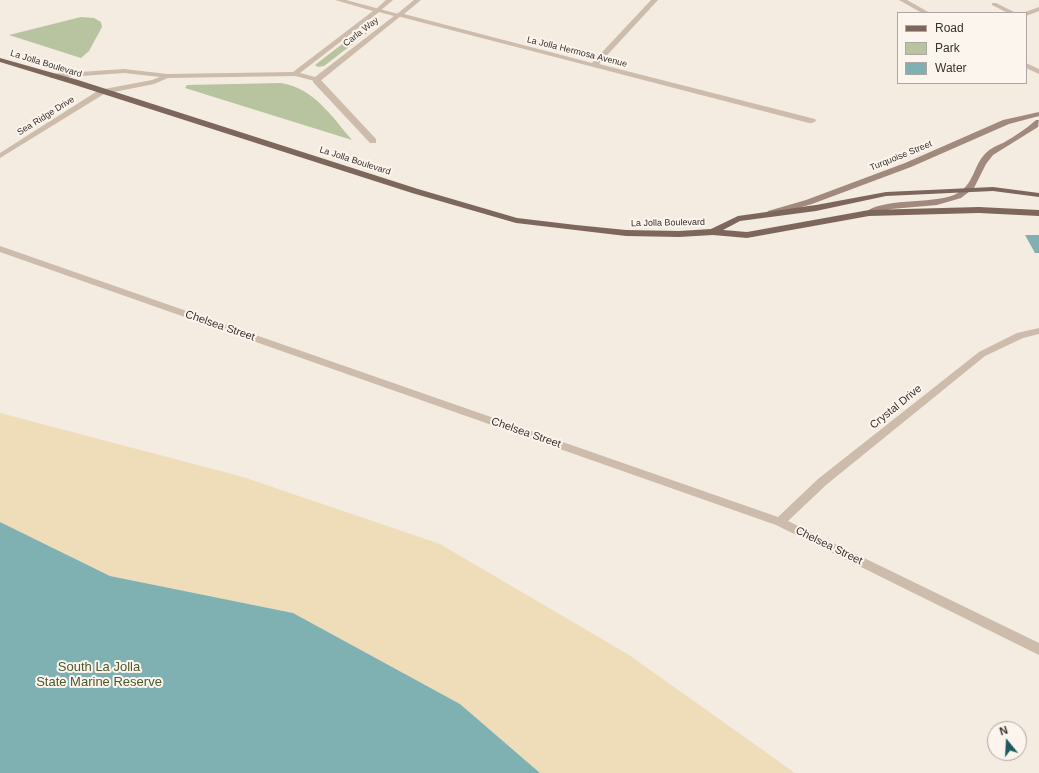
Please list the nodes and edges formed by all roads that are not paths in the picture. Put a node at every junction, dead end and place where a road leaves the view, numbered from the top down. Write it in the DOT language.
graph roads {
  1 [pos="338,0"];
  2 [pos="390,0"];
  3 [pos="418,0"];
  4 [pos="655,0"];
  5 [pos="902,0"];
  6 [pos="994,4"];
  7 [pos="1039,9"];
  8 [pos="378,10"];
  9 [pos="925,12"];
  10 [pos="1011,12"];
  11 [pos="1027,14"];
  12 [pos="399,15"];
  13 [pos="0,60"];
  14 [pos="593,66"];
  15 [pos="1027,66"];
  16 [pos="1039,72"];
  17 [pos="294,74"];
  18 [pos="53,76"];
  19 [pos="167,76"];
  20 [pos="316,80"];
  21 [pos="102,92"];
  22 [pos="1039,114"];
  23 [pos="812,121"];
  24 [pos="1039,122"];
  25 [pos="373,141"];
  26 [pos="0,156"];
  27 [pos="969,189"];
  28 [pos="1039,195"];
  29 [pos="869,213"];
  30 [pos="1039,213"];
  31 [pos="768,214"];
  32 [pos="713,232"];
  33 [pos="0,249"];
  34 [pos="1039,331"];
  35 [pos="780,522"];
  36 [pos="1039,649"];
  1 -- 8 [label="street, La Jolla Hermosa Avenue"];
  2 -- 8 [label="street, Carla Way"];
  3 -- 12 [label="street, Carla Way"];
  4 -- 14 [label="street"];
  5 -- 9 [label="street"];
  6 -- 10 [label="street"];
  7 -- 11 [label="street"];
  8 -- 12 [label="street, La Jolla Hermosa Avenue"];
  8 -- 17 [label="street, Carla Way"];
  12 -- 14 [label="street, La Jolla Hermosa Avenue"];
  12 -- 20 [label="street, Carla Way"];
  13 -- 18 [label="main road, La Jolla Boulevard"];
  14 -- 23 [label="street, La Jolla Hermosa Avenue"];
  15 -- 16 [label="street"];
  17 -- 19 [label="street"];
  17 -- 20 [label="street"];
  18 -- 19 [label="street"];
  18 -- 21 [label="main road, La Jolla Boulevard"];
  19 -- 21 [label="street"];
  20 -- 25 [label="street"];
  21 -- 26 [label="street, Sea Ridge Drive"];
  21 -- 32 [label="main road, La Jolla Boulevard"];
  22 -- 31 [label="main road, Turquoise Street"];
  24 -- 27 [label="main road"];
  27 -- 28 [label="main road, La Jolla Boulevard"];
  27 -- 29 [label="main road"];
  27 -- 31 [label="main road, La Jolla Boulevard"];
  29 -- 30 [label="main road, La Jolla Boulevard"];
  29 -- 32 [label="main road, La Jolla Boulevard"];
  31 -- 32 [label="main road, La Jolla Boulevard"];
  33 -- 35 [label="street, Chelsea Street"];
  34 -- 35 [label="street, Crystal Drive"];
  35 -- 36 [label="street, Chelsea Street"];
}
